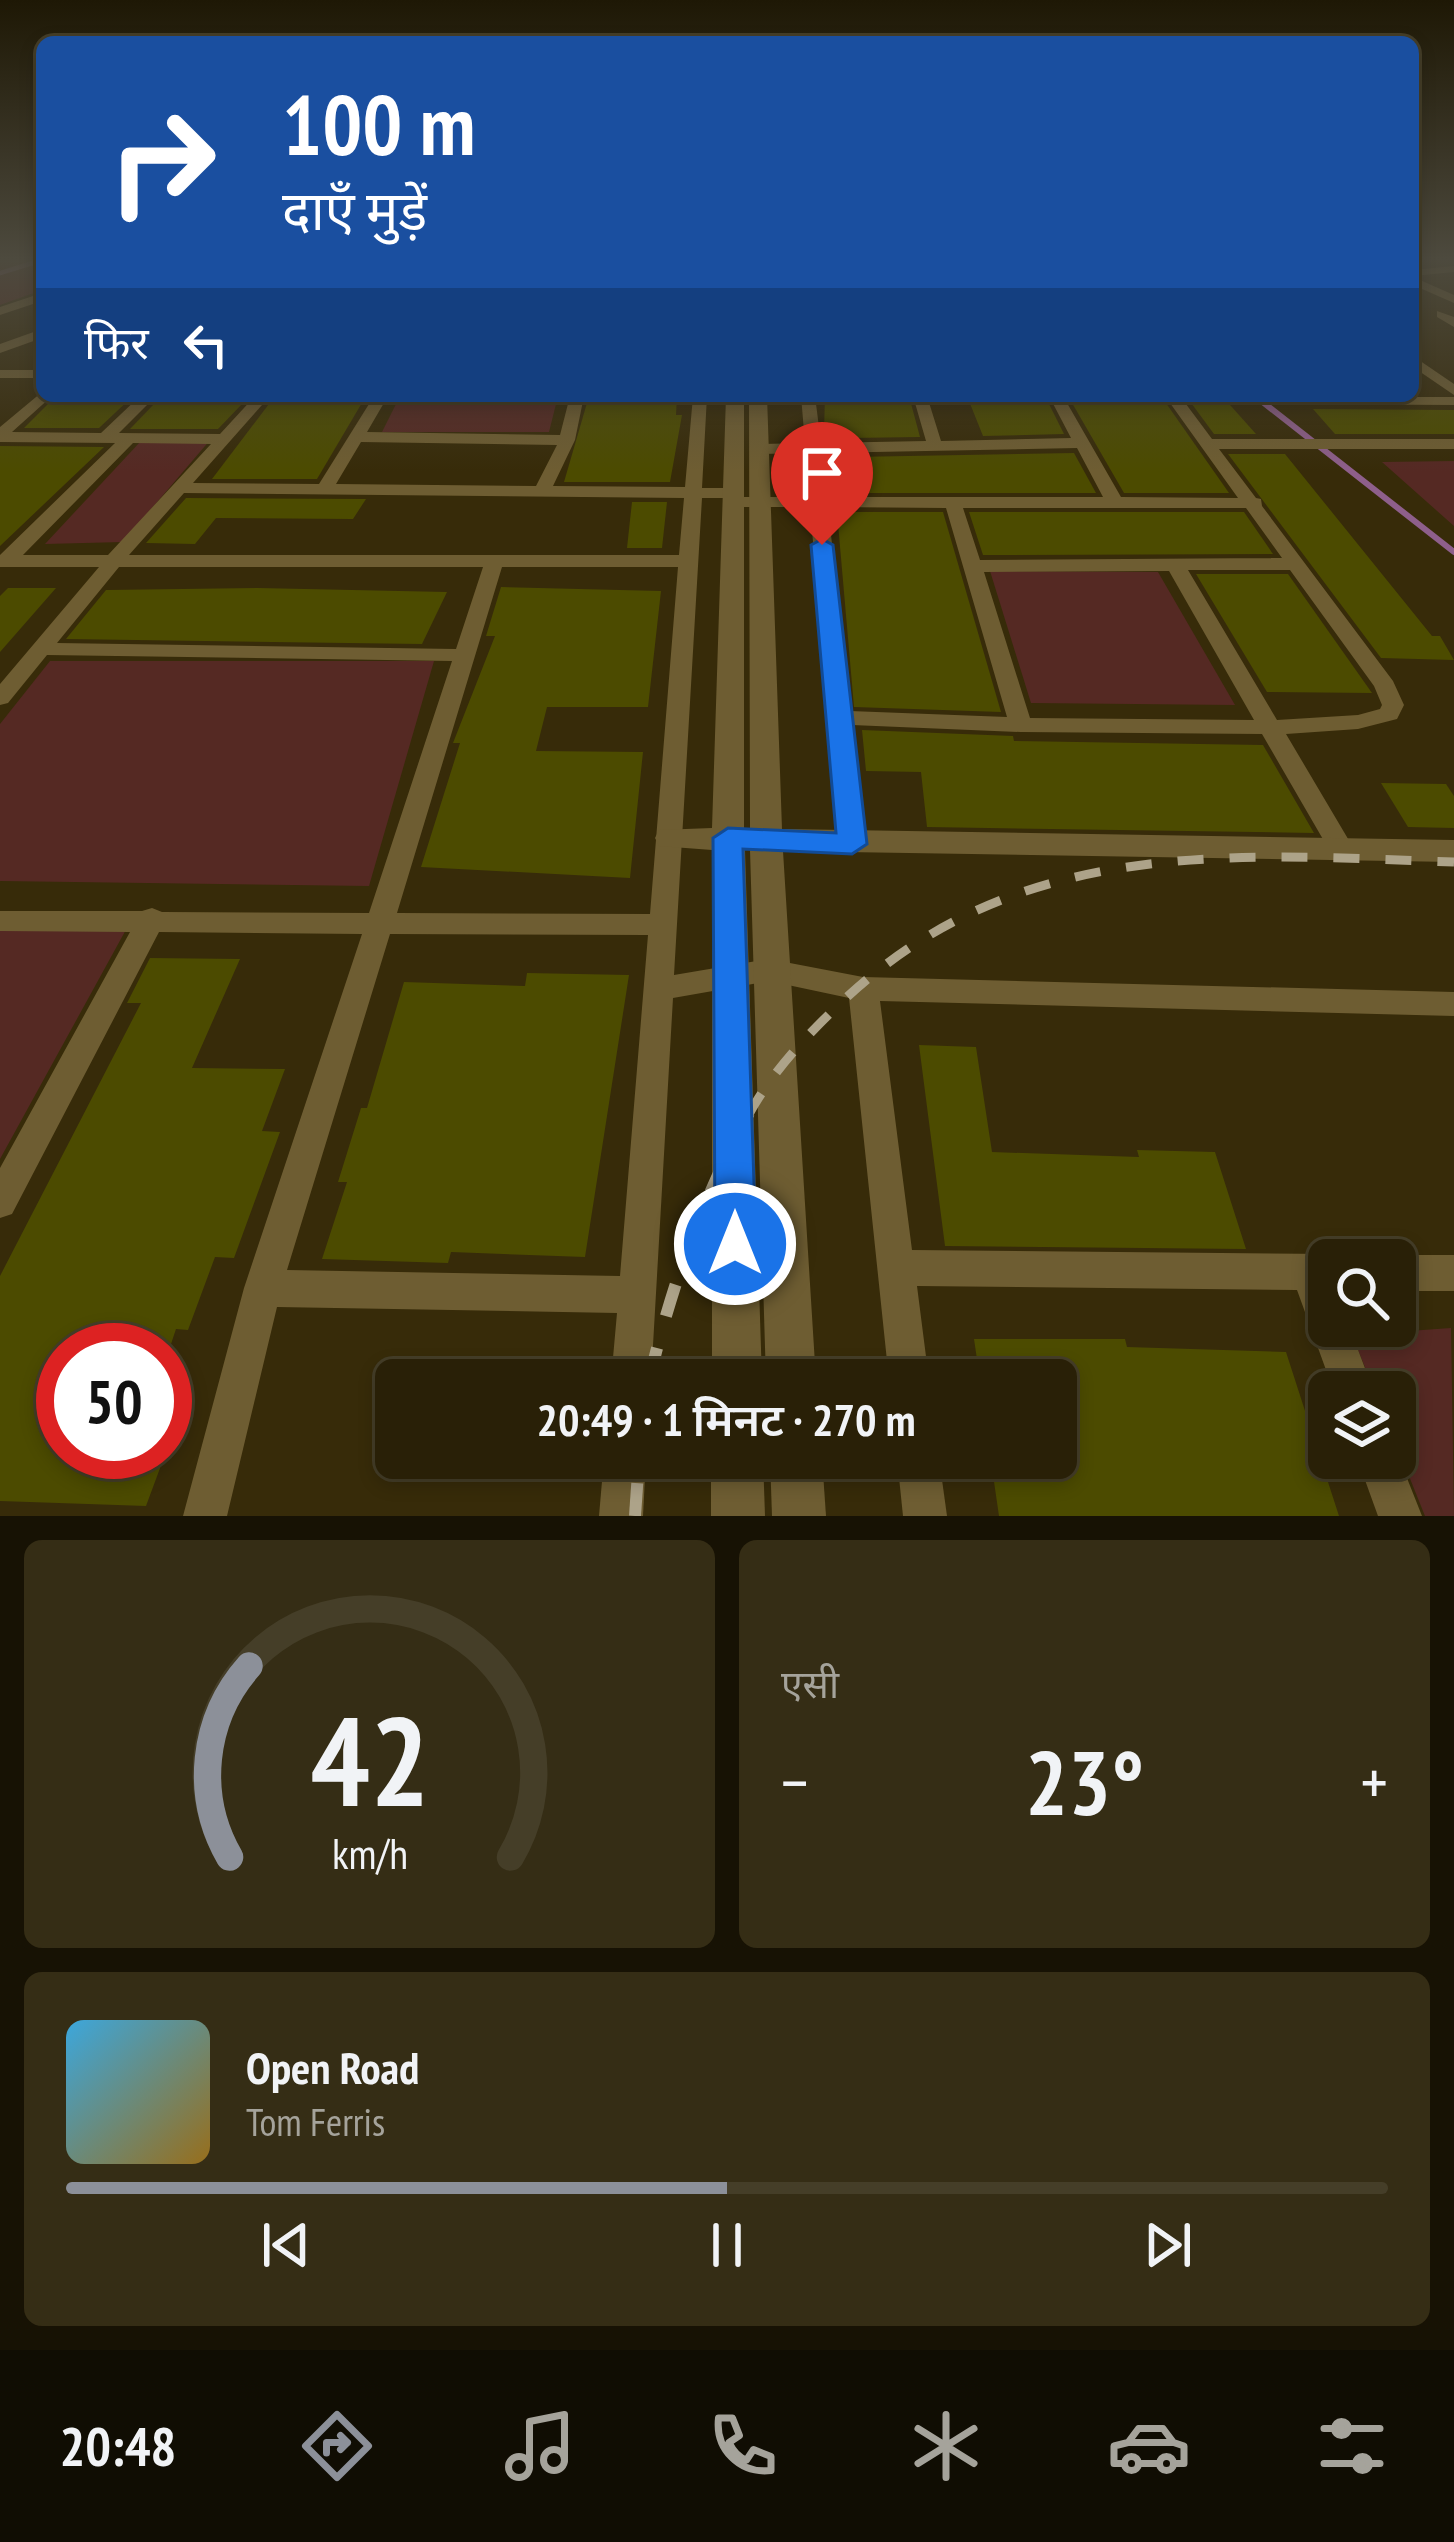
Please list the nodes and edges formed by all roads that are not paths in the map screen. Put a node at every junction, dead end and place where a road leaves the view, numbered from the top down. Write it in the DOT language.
graph roads {
  1 [pos="36,335"];
  2 [pos="0,349"];
  3 [pos="1419,362"];
  4 [pos="1454,362"];
  5 [pos="1419,365"];
  6 [pos="0,374"];
  7 [pos="36,374"];
  8 [pos="1454,391"];
  9 [pos="1419,401"];
  10 [pos="1454,401"];
  11 [pos="38,402"];
  12 [pos="143,402"];
  13 [pos="257,402"];
  14 [pos="378,402"];
  15 [pos="576,402"];
  16 [pos="699,402"];
  17 [pos="735,402"];
  18 [pos="758,402"];
  19 [pos="809,402"];
  20 [pos="922,402"];
  21 [pos="1059,402"];
  22 [pos="1177,402"];
  23 [pos="0,411"];
  24 [pos="28,411"];
  25 [pos="0,436"];
  26 [pos="106,437"];
  27 [pos="129,437"];
  28 [pos="360,437"];
  29 [pos="227,439"];
  30 [pos="567,440"];
  31 [pos="1082,443"];
  32 [pos="1210,444"];
  33 [pos="1454,444"];
  34 [pos="934,446"];
  35 [pos="813,448"];
  36 [pos="759,449"];
  37 [pos="184,488"];
  38 [pos="544,488"];
  39 [pos="324,490"];
  40 [pos="691,492"];
  41 [pos="742,499"];
  42 [pos="817,502"];
  43 [pos="953,502"];
  44 [pos="1115,502"];
  45 [pos="1255,503"];
  46 [pos="1298,564"];
  47 [pos="2,566"];
  48 [pos="109,566"];
  49 [pos="975,566"];
  50 [pos="1176,566"];
  51 [pos="492,568"];
  52 [pos="688,568"];
  53 [pos="41,649"];
  54 [pos="462,655"];
  55 [pos="0,698"];
  56 [pos="841,718"];
  57 [pos="1021,725"];
  58 [pos="1273,725"];
  59 [pos="671,838"];
  60 [pos="728,838"];
  61 [pos="766,839"];
  62 [pos="852,844"];
  63 [pos="1454,851"];
  64 [pos="1344,854"];
  65 [pos="152,918"];
  66 [pos="379,920"];
  67 [pos="0,921"];
  68 [pos="664,925"];
  69 [pos="769,970"];
  70 [pos="733,972"];
  71 [pos="658,989"];
  72 [pos="863,989"];
  73 [pos="1454,1004"];
  74 [pos="0,1202"];
  75 [pos="896,1268"];
  76 [pos="1308,1272"];
  77 [pos="1416,1275"];
  78 [pos="1452,1278"];
  79 [pos="263,1288"];
  80 [pos="637,1295"];
  81 [pos="632,1359"];
  82 [pos="737,1359"];
  83 [pos="790,1359"];
  84 [pos="907,1359"];
  85 [pos="624,1479"];
  86 [pos="737,1479"];
  87 [pos="797,1479"];
  88 [pos="921,1479"];
  89 [pos="1386,1479"];
  90 [pos="205,1516"];
  91 [pos="621,1516"];
  92 [pos="738,1516"];
  93 [pos="799,1516"];
  94 [pos="925,1516"];
  95 [pos="1400,1516"];
  1 -- 2 [label="street"];
  3 -- 4 [label="street"];
  5 -- 8 [label="street"];
  6 -- 7 [label="street"];
  9 -- 10 [label="street"];
  11 -- 24 [label="street"];
  12 -- 26 [label="street"];
  13 -- 29 [label="street"];
  14 -- 28 [label="street"];
  15 -- 30 [label="street"];
  16 -- 40 [label="street"];
  17 -- 41 [label="main road"];
  18 -- 36 [label="main road"];
  19 -- 35 [label="street"];
  20 -- 34 [label="street"];
  21 -- 31 [label="street"];
  22 -- 32 [label="street"];
  23 -- 24 [label="street"];
  24 -- 25 [label="street"];
  25 -- 26 [label="street"];
  26 -- 27 [label="street"];
  27 -- 29 [label="street"];
  27 -- 47 [label="street"];
  28 -- 30 [label="street"];
  28 -- 39 [label="street"];
  29 -- 37 [label="street"];
  30 -- 38 [label="street"];
  31 -- 34 [label="street"];
  31 -- 44 [label="street"];
  32 -- 33 [label="street"];
  32 -- 45 [label="street"];
  34 -- 35 [label="street"];
  35 -- 36 [label="street"];
  35 -- 42 [label="street"];
  36 -- 41 [label="main road"];
  37 -- 39 [label="street"];
  37 -- 48 [label="street"];
  38 -- 39 [label="street"];
  38 -- 40 [label="street"];
  40 -- 41 [label="street"];
  40 -- 52 [label="street"];
  41 -- 42 [label="street"];
  41 -- 60 [label="main road"];
  41 -- 61 [label="main road"];
  42 -- 43 [label="street"];
  42 -- 56 [label="street"];
  43 -- 44 [label="street"];
  43 -- 49 [label="street"];
  44 -- 45 [label="street"];
  45 -- 46 [label="street"];
  46 -- 50 [label="street"];
  46 -- 58 [label="street"];
  47 -- 48 [label="street"];
  48 -- 51 [label="street"];
  48 -- 53 [label="street"];
  49 -- 50 [label="street"];
  49 -- 57 [label="street"];
  50 -- 58 [label="street"];
  51 -- 52 [label="street"];
  51 -- 54 [label="street"];
  52 -- 59 [label="street"];
  53 -- 54 [label="street"];
  53 -- 55 [label="street"];
  54 -- 66 [label="street"];
  56 -- 57 [label="street"];
  56 -- 62 [label="street"];
  57 -- 58 [label="street"];
  58 -- 64 [label="street"];
  59 -- 60 [label="main road"];
  59 -- 68 [label="street"];
  60 -- 61 [label="main road"];
  60 -- 70 [label="main road"];
  61 -- 62 [label="main road"];
  61 -- 69 [label="main road"];
  62 -- 64 [label="main road"];
  63 -- 64 [label="main road"];
  65 -- 66 [label="street"];
  65 -- 67 [label="street"];
  65 -- 74 [label="street"];
  66 -- 68 [label="street"];
  66 -- 79 [label="street"];
  68 -- 71 [label="street"];
  69 -- 70 [label="street"];
  69 -- 72 [label="street"];
  69 -- 83 [label="main road"];
  70 -- 71 [label="street"];
  70 -- 82 [label="main road"];
  71 -- 80 [label="street"];
  72 -- 73 [label="street"];
  72 -- 75 [label="street"];
  75 -- 76 [label="street"];
  75 -- 84 [label="street"];
  77 -- 78 [label="street"];
  79 -- 80 [label="street"];
  79 -- 90 [label="street"];
  80 -- 81 [label="street"];
  85 -- 91 [label="street"];
  86 -- 92 [label="main road"];
  87 -- 93 [label="main road"];
  88 -- 94 [label="street"];
  89 -- 95 [label="street"];
}
